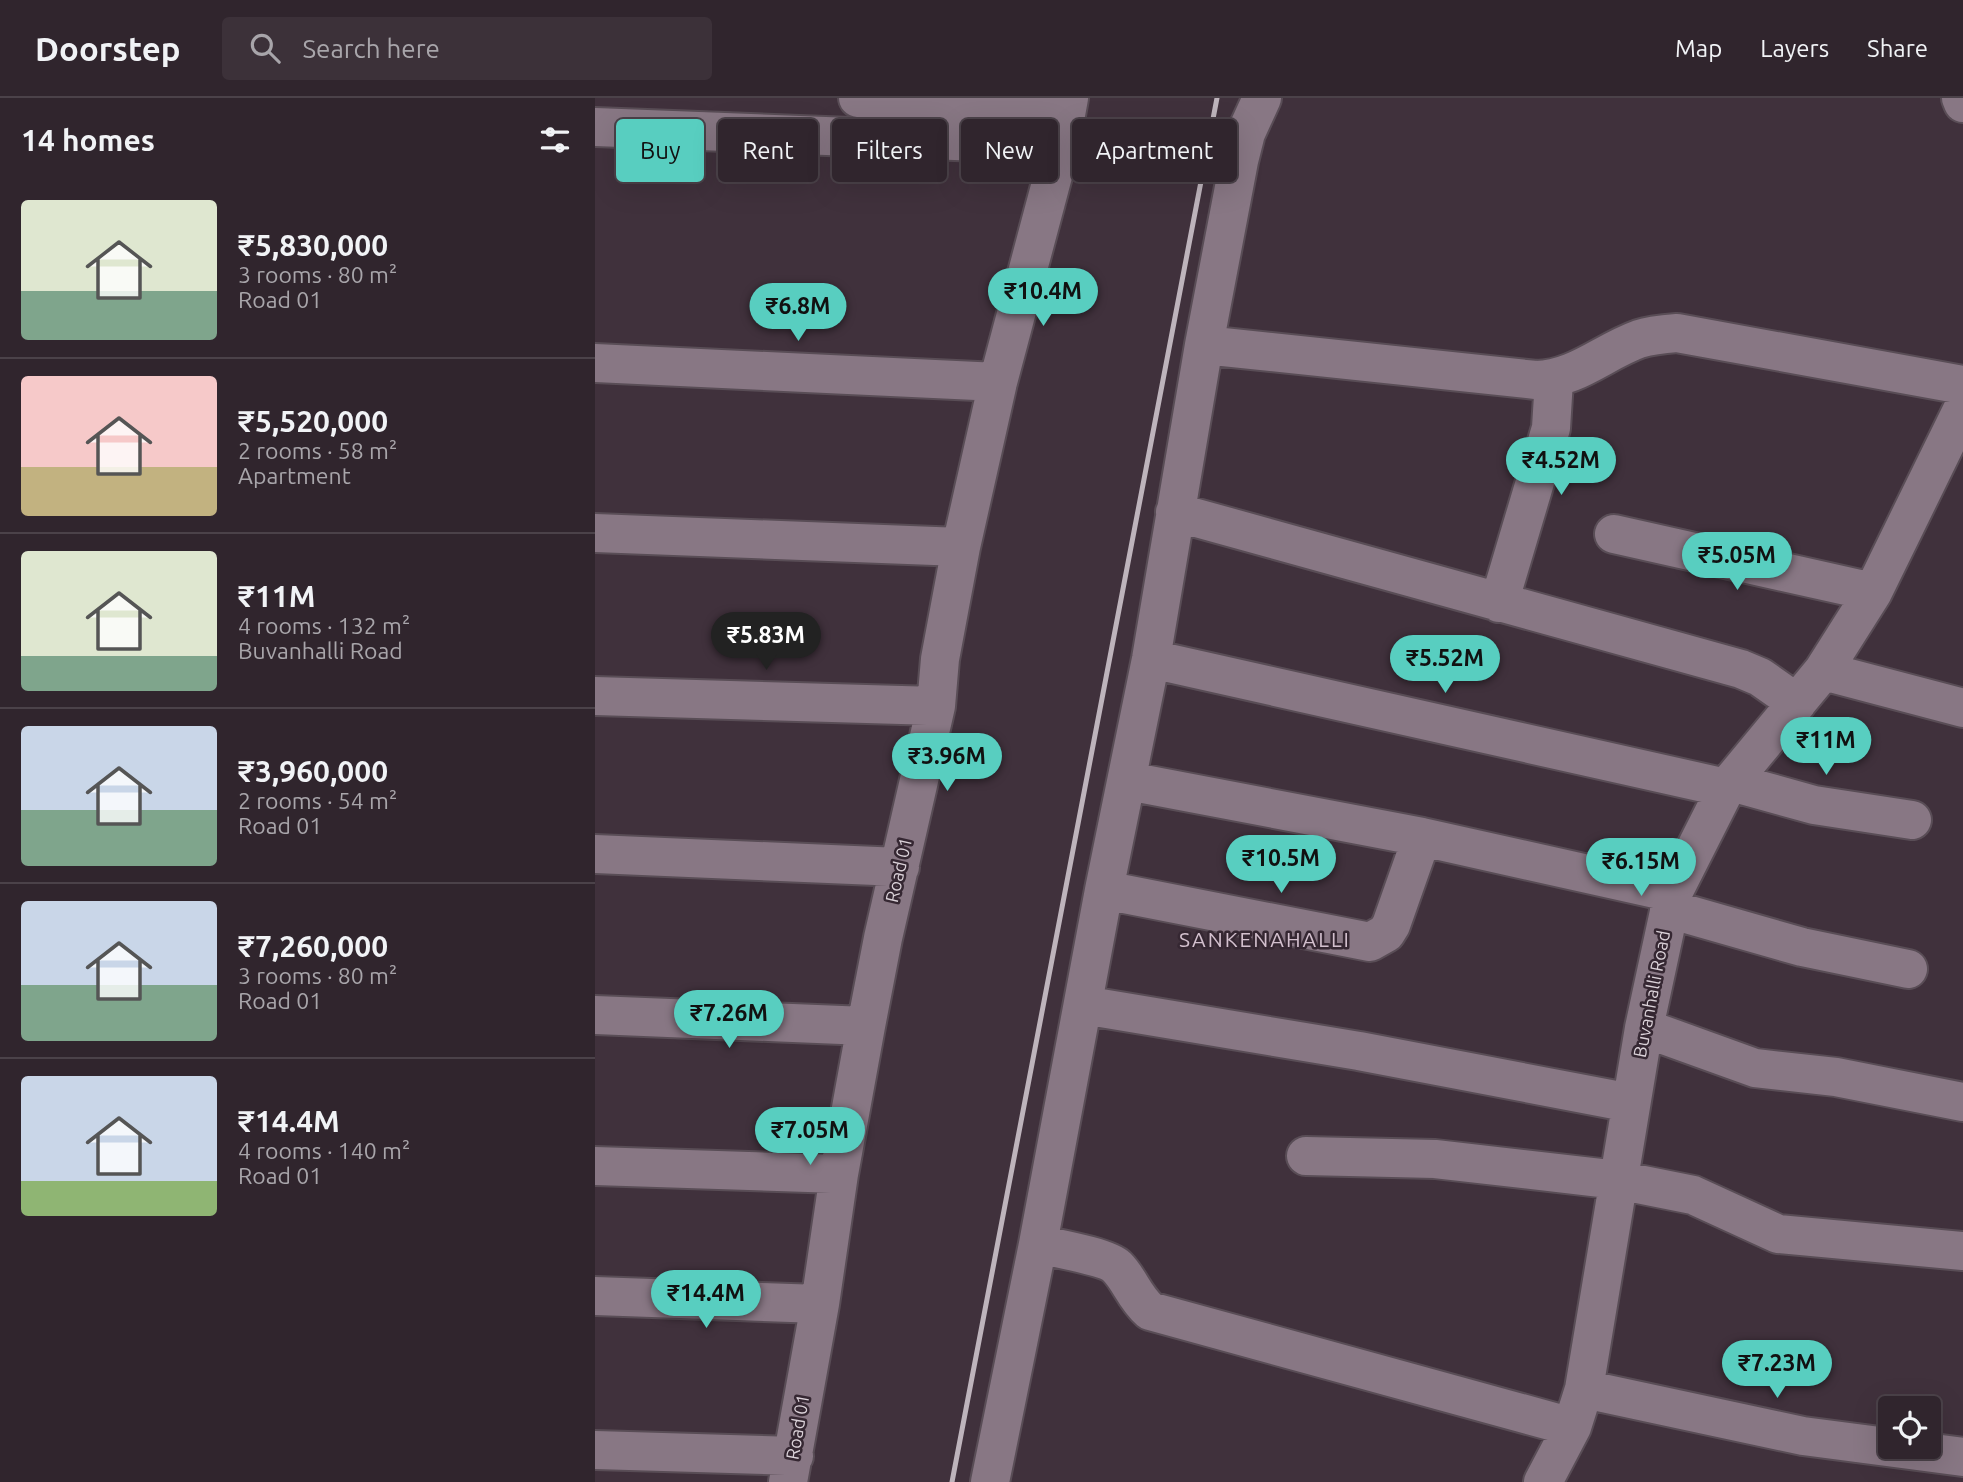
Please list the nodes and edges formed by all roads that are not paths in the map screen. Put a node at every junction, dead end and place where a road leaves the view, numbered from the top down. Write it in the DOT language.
graph roads {
  1 [pos="858,98"];
  2 [pos="875,98"];
  3 [pos="1262,98"];
  4 [pos="1961,98"];
  5 [pos="1963,103"];
  6 [pos="1065,120"];
  7 [pos="595,127"];
  8 [pos="1204,345"];
  9 [pos="595,363"];
  10 [pos="1554,380"];
  11 [pos="998,382"];
  12 [pos="1963,385"];
  13 [pos="1963,408"];
  14 [pos="1175,512"];
  15 [pos="595,533"];
  16 [pos="1614,534"];
  17 [pos="961,547"];
  18 [pos="1874,592"];
  19 [pos="1499,603"];
  20 [pos="1151,659"];
  21 [pos="1823,671"];
  22 [pos="595,696"];
  23 [pos="1797,703"];
  24 [pos="936,706"];
  25 [pos="1963,708"];
  26 [pos="1128,781"];
  27 [pos="1729,785"];
  28 [pos="1912,820"];
  29 [pos="1422,836"];
  30 [pos="595,854"];
  31 [pos="900,867"];
  32 [pos="1104,890"];
  33 [pos="1671,901"];
  34 [pos="1908,969"];
  35 [pos="1083,1005"];
  36 [pos="595,1015"];
  37 [pos="866,1026"];
  38 [pos="1644,1028"];
  39 [pos="1963,1102"];
  40 [pos="1631,1103"];
  41 [pos="1306,1156"];
  42 [pos="595,1166"];
  43 [pos="839,1174"];
  44 [pos="1618,1180"];
  45 [pos="1038,1244"];
  46 [pos="1963,1251"];
  47 [pos="595,1296"];
  48 [pos="820,1304"];
  49 [pos="1584,1389"];
  50 [pos="1572,1427"];
  51 [pos="595,1450"];
  52 [pos="1963,1457"];
  53 [pos="791,1469"];
  54 [pos="990,1482"];
  55 [pos="1543,1482"];
  1 -- 2 [label="street"];
  2 -- 6 [label="street"];
  3 -- 8 [label="street"];
  4 -- 5 [label="street"];
  6 -- 7 [label="street"];
  6 -- 11 [label="street, Road 01"];
  8 -- 10 [label="street"];
  8 -- 14 [label="street"];
  9 -- 11 [label="street"];
  10 -- 12 [label="street"];
  10 -- 19 [label="street"];
  11 -- 17 [label="street, Road 01"];
  13 -- 18 [label="street, Buvanhalli Road"];
  14 -- 19 [label="street"];
  14 -- 20 [label="street"];
  15 -- 17 [label="street"];
  16 -- 18 [label="street"];
  17 -- 24 [label="street, Road 01"];
  18 -- 21 [label="street, Buvanhalli Road"];
  19 -- 23 [label="street"];
  20 -- 26 [label="street"];
  20 -- 27 [label="street"];
  21 -- 23 [label="street, Buvanhalli Road"];
  21 -- 25 [label="street"];
  22 -- 24 [label="street"];
  23 -- 27 [label="street, Buvanhalli Road"];
  24 -- 31 [label="street, Road 01"];
  26 -- 29 [label="street"];
  26 -- 32 [label="street"];
  27 -- 28 [label="street"];
  27 -- 33 [label="street, Buvanhalli Road"];
  29 -- 32 [label="street"];
  29 -- 33 [label="street"];
  30 -- 31 [label="street"];
  31 -- 37 [label="street, Road 01"];
  32 -- 35 [label="street"];
  33 -- 34 [label="street"];
  33 -- 38 [label="street, Buvanhalli Road"];
  35 -- 40 [label="street"];
  35 -- 45 [label="street"];
  36 -- 37 [label="street"];
  37 -- 43 [label="street, Road 01"];
  38 -- 39 [label="street"];
  38 -- 40 [label="street, Buvanhalli Road"];
  40 -- 44 [label="street, Buvanhalli Road"];
  41 -- 44 [label="street"];
  42 -- 43 [label="street"];
  43 -- 48 [label="street, Road 01"];
  44 -- 46 [label="street"];
  44 -- 49 [label="street, Buvanhalli Road"];
  45 -- 50 [label="street"];
  45 -- 54 [label="street"];
  47 -- 48 [label="street"];
  48 -- 53 [label="street, Road 01"];
  49 -- 50 [label="street, Buvanhalli Road"];
  49 -- 52 [label="street"];
  50 -- 55 [label="street, Buvanhalli Road"];
  51 -- 53 [label="street"];
}
